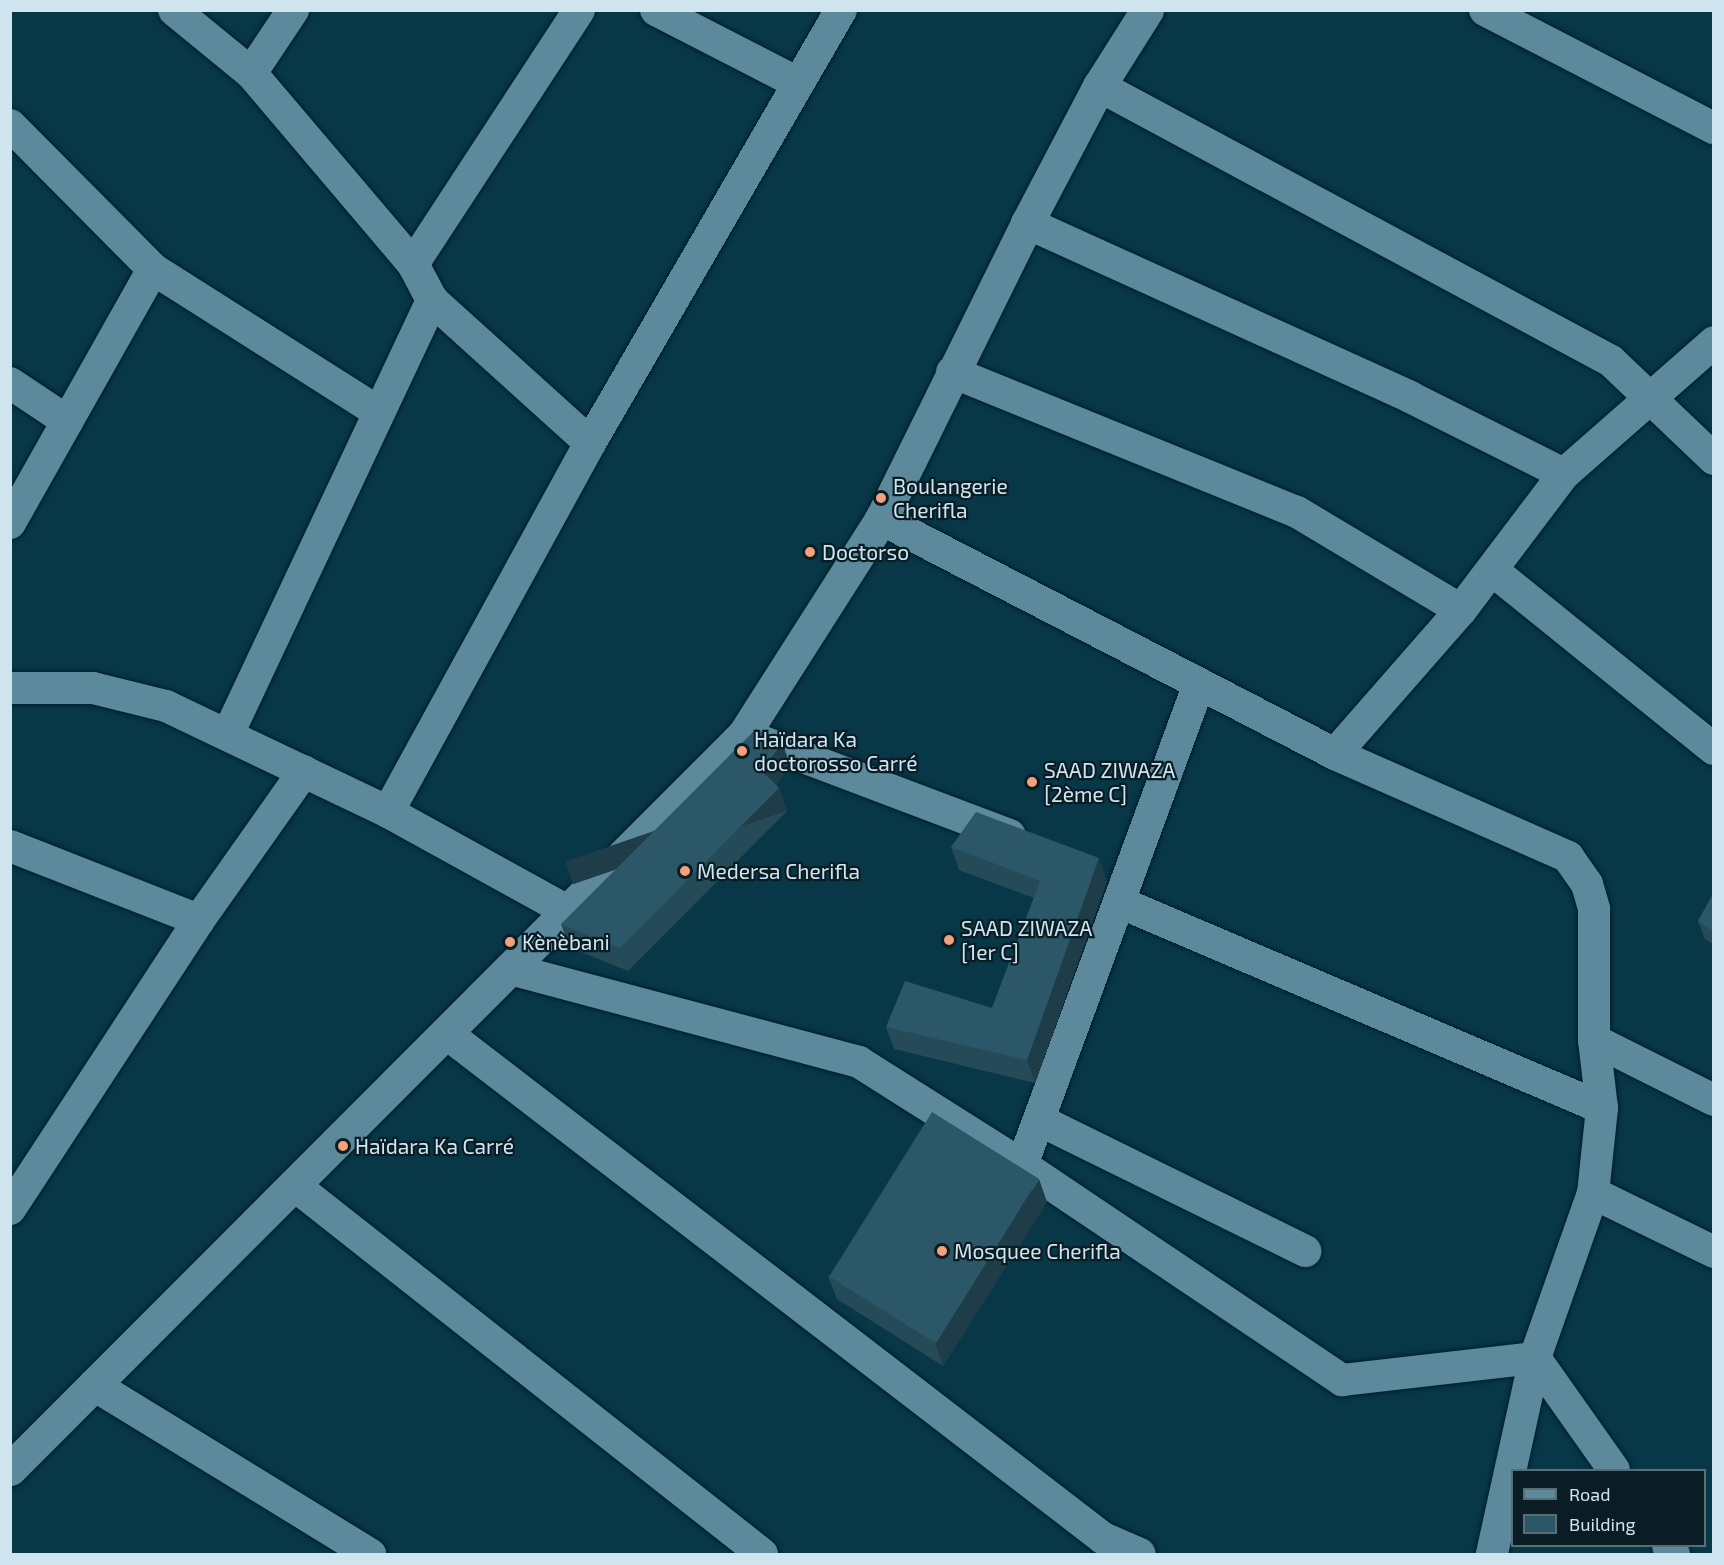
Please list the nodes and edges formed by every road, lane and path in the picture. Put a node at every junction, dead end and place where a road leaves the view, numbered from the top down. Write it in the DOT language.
graph roads {
  1 [pos="174,10"];
  2 [pos="293,10"];
  3 [pos="579,10"];
  4 [pos="656,10"];
  5 [pos="841,10"];
  6 [pos="1485,10"];
  7 [pos="1144,12"];
  8 [pos="251,73"];
  9 [pos="798,83"];
  10 [pos="1099,86"];
  11 [pos="10,124"];
  12 [pos="1713,128"];
  13 [pos="1027,223"];
  14 [pos="413,264"];
  15 [pos="153,269"];
  16 [pos="432,300"];
  17 [pos="1713,342"];
  18 [pos="952,372"];
  19 [pos="10,383"];
  20 [pos="1650,399"];
  21 [pos="377,411"];
  22 [pos="67,421"];
  23 [pos="590,443"];
  24 [pos="1713,459"];
  25 [pos="1564,474"];
  26 [pos="881,519"];
  27 [pos="10,523"];
  28 [pos="1492,570"];
  29 [pos="1461,610"];
  30 [pos="1200,684"];
  31 [pos="10,687"];
  32 [pos="228,734"];
  33 [pos="744,734"];
  34 [pos="1713,749"];
  35 [pos="1335,754"];
  36 [pos="304,771"];
  37 [pos="388,812"];
  38 [pos="10,846"];
  39 [pos="1040,846"];
  40 [pos="1095,867"];
  41 [pos="1123,891"];
  42 [pos="567,911"];
  43 [pos="199,920"];
  44 [pos="510,969"];
  45 [pos="446,1033"];
  46 [pos="1594,1040"];
  47 [pos="1713,1100"];
  48 [pos="1602,1108"];
  49 [pos="1039,1120"];
  50 [pos="1022,1165"];
  51 [pos="294,1185"];
  52 [pos="1593,1193"];
  53 [pos="10,1209"];
  54 [pos="1305,1251"];
  55 [pos="1713,1252"];
  56 [pos="1535,1358"];
  57 [pos="94,1385"];
  58 [pos="10,1469"];
  59 [pos="1613,1469"];
  60 [pos="370,1554"];
  61 [pos="762,1554"];
  62 [pos="1140,1554"];
  63 [pos="1492,1554"];
  1 -- 8 [label="street"];
  2 -- 8 [label="street"];
  3 -- 14 [label="street"];
  4 -- 9 [label="street"];
  5 -- 9 [label="street"];
  6 -- 12 [label="street"];
  7 -- 10 [label="street"];
  8 -- 14 [label="street"];
  9 -- 23 [label="street"];
  10 -- 13 [label="street"];
  10 -- 20 [label="street"];
  11 -- 15 [label="street"];
  13 -- 18 [label="street"];
  13 -- 25 [label="street"];
  14 -- 16 [label="street"];
  15 -- 21 [label="street"];
  15 -- 22 [label="street"];
  16 -- 21 [label="street"];
  16 -- 23 [label="street"];
  17 -- 20 [label="street"];
  18 -- 26 [label="street"];
  18 -- 29 [label="street"];
  19 -- 22 [label="street"];
  20 -- 24 [label="street"];
  20 -- 25 [label="street"];
  21 -- 32 [label="street"];
  22 -- 27 [label="street"];
  23 -- 37 [label="street"];
  25 -- 28 [label="street"];
  26 -- 30 [label="street"];
  26 -- 33 [label="street"];
  28 -- 29 [label="street"];
  28 -- 34 [label="street"];
  29 -- 35 [label="street"];
  30 -- 35 [label="street"];
  30 -- 41 [label="street"];
  31 -- 32 [label="street"];
  32 -- 36 [label="street"];
  33 -- 39 [label="street"];
  33 -- 42 [label="street"];
  35 -- 46 [label="street"];
  36 -- 37 [label="street"];
  36 -- 43 [label="street"];
  37 -- 42 [label="street"];
  38 -- 43 [label="street"];
  40 -- 41 [label="street"];
  41 -- 48 [label="street"];
  41 -- 49 [label="street"];
  42 -- 44 [label="street"];
  43 -- 53 [label="street"];
  44 -- 45 [label="street"];
  44 -- 50 [label="street"];
  45 -- 51 [label="street"];
  45 -- 62 [label="street"];
  46 -- 47 [label="street"];
  46 -- 48 [label="street"];
  48 -- 52 [label="street"];
  49 -- 50 [label="street"];
  49 -- 54 [label="street"];
  50 -- 56 [label="street"];
  51 -- 57 [label="street"];
  51 -- 61 [label="street"];
  52 -- 55 [label="street"];
  52 -- 56 [label="street"];
  56 -- 59 [label="street"];
  56 -- 63 [label="street"];
  57 -- 58 [label="street"];
  57 -- 60 [label="street"];
}
